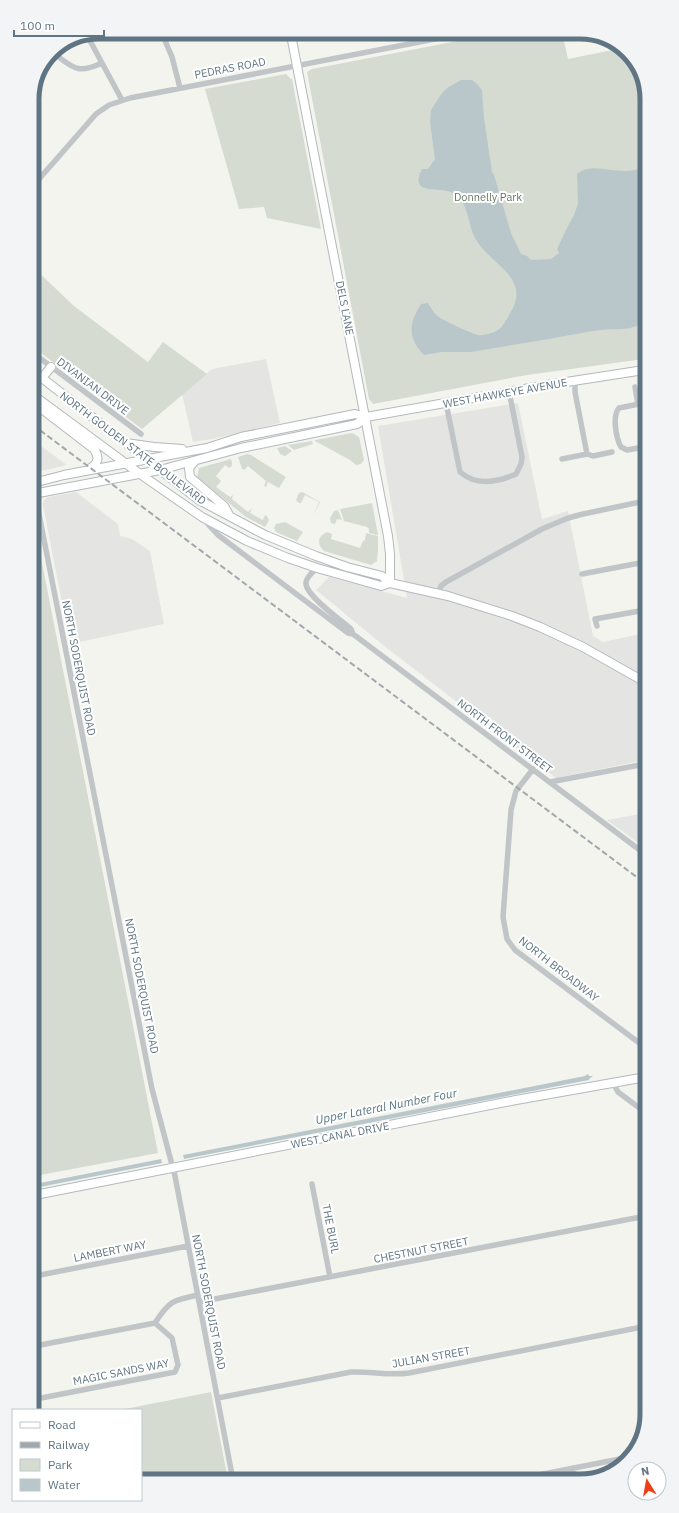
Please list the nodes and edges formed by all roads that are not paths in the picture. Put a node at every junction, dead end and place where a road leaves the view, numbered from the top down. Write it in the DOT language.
graph roads {
  1 [pos="164,39"];
  2 [pos="292,39"];
  3 [pos="417,39"];
  4 [pos="434,39"];
  5 [pos="90,40"];
  6 [pos="418,42"];
  7 [pos="58,56"];
  8 [pos="102,63"];
  9 [pos="297,66"];
  10 [pos="180,88"];
  11 [pos="122,100"];
  12 [pos="39,179"];
  13 [pos="39,358"];
  14 [pos="51,367"];
  15 [pos="640,371"];
  16 [pos="39,376"];
  17 [pos="42,378"];
  18 [pos="575,380"];
  19 [pos="635,387"];
  20 [pos="509,392"];
  21 [pos="39,399"];
  22 [pos="640,400"];
  23 [pos="446,403"];
  24 [pos="640,403"];
  25 [pos="39,407"];
  26 [pos="366,417"];
  27 [pos="141,434"];
  28 [pos="126,443"];
  29 [pos="207,448"];
  30 [pos="640,448"];
  31 [pos="612,452"];
  32 [pos="587,454"];
  33 [pos="562,459"];
  34 [pos="147,460"];
  35 [pos="195,462"];
  36 [pos="125,463"];
  37 [pos="160,470"];
  38 [pos="84,471"];
  39 [pos="140,474"];
  40 [pos="39,482"];
  41 [pos="39,493"];
  42 [pos="640,503"];
  43 [pos="230,516"];
  44 [pos="202,517"];
  45 [pos="39,519"];
  46 [pos="640,563"];
  47 [pos="317,568"];
  48 [pos="582,574"];
  49 [pos="390,583"];
  50 [pos="438,593"];
  51 [pos="640,611"];
  52 [pos="597,626"];
  53 [pos="353,634"];
  54 [pos="640,679"];
  55 [pos="640,765"];
  56 [pos="533,769"];
  57 [pos="550,782"];
  58 [pos="640,850"];
  59 [pos="640,1043"];
  60 [pos="640,1078"];
  61 [pos="613,1083"];
  62 [pos="640,1108"];
  63 [pos="173,1168"];
  64 [pos="312,1184"];
  65 [pos="39,1194"];
  66 [pos="640,1217"];
  67 [pos="188,1246"];
  68 [pos="39,1275"];
  69 [pos="330,1277"];
  70 [pos="198,1295"];
  71 [pos="199,1302"];
  72 [pos="154,1323"];
  73 [pos="640,1327"];
  74 [pos="39,1345"];
  75 [pos="39,1398"];
  76 [pos="218,1398"];
  77 [pos="618,1459"];
  78 [pos="573,1468"];
  79 [pos="233,1474"];
  80 [pos="543,1474"];
  81 [pos="574,1474"];
  1 -- 10 [label="street"];
  2 -- 9 [label="street, DELS LANE"];
  3 -- 6 [label="street"];
  4 -- 6 [label="street, PEDRAS ROAD"];
  5 -- 8 [label="street"];
  6 -- 9 [label="street, PEDRAS ROAD"];
  7 -- 8 [label="street"];
  8 -- 11 [label="street"];
  9 -- 10 [label="street, PEDRAS ROAD"];
  9 -- 26 [label="street, DELS LANE"];
  10 -- 11 [label="street, PEDRAS ROAD"];
  11 -- 12 [label="street, PEDRAS ROAD"];
  13 -- 14 [label="street, DIVANIAN DRIVE"];
  14 -- 17 [label="street"];
  14 -- 27 [label="street, DIVANIAN DRIVE"];
  15 -- 18 [label="street, WEST HAWKEYE AVENUE"];
  16 -- 17 [label="street, NORTH GOLDEN STATE BOULEVARD"];
  17 -- 28 [label="street, NORTH GOLDEN STATE BOULEVARD"];
  18 -- 20 [label="street, WEST HAWKEYE AVENUE"];
  18 -- 32 [label="street"];
  19 -- 22 [label="street"];
  20 -- 23 [label="street, WEST HAWKEYE AVENUE"];
  20 -- 23 [label="street"];
  21 -- 36 [label="street, NORTH GOLDEN STATE BOULEVARD"];
  23 -- 26 [label="street, WEST HAWKEYE AVENUE"];
  24 -- 30 [label="street"];
  25 -- 38 [label="street"];
  26 -- 29 [label="street, WEST HAWKEYE AVENUE"];
  26 -- 35 [label="street, WEST HAWKEYE AVENUE"];
  26 -- 49 [label="street, DELS LANE"];
  28 -- 29 [label="street"];
  28 -- 34 [label="street, NORTH GOLDEN STATE BOULEVARD"];
  29 -- 34 [label="street, WEST HAWKEYE AVENUE"];
  31 -- 32 [label="street"];
  32 -- 33 [label="street"];
  34 -- 36 [label="street, WEST HAWKEYE AVENUE"];
  34 -- 37 [label="street, NORTH GOLDEN STATE BOULEVARD"];
  35 -- 37 [label="street, WEST HAWKEYE AVENUE"];
  35 -- 43 [label="street"];
  36 -- 38 [label="street, WEST HAWKEYE AVENUE"];
  36 -- 39 [label="street, NORTH GOLDEN STATE BOULEVARD"];
  37 -- 39 [label="street, WEST HAWKEYE AVENUE"];
  37 -- 43 [label="street, NORTH GOLDEN STATE BOULEVARD"];
  38 -- 40 [label="street, WEST HAWKEYE AVENUE"];
  39 -- 41 [label="street, WEST HAWKEYE AVENUE"];
  39 -- 44 [label="street, NORTH GOLDEN STATE BOULEVARD"];
  42 -- 50 [label="street"];
  43 -- 49 [label="street, NORTH GOLDEN STATE BOULEVARD"];
  44 -- 47 [label="street, NORTH GOLDEN STATE BOULEVARD"];
  44 -- 53 [label="street, NORTH FRONT STREET"];
  45 -- 63 [label="street, NORTH SODERQUIST ROAD"];
  46 -- 48 [label="street"];
  47 -- 49 [label="street, NORTH GOLDEN STATE BOULEVARD"];
  47 -- 53 [label="street, NORTH FRONT STREET"];
  49 -- 50 [label="street, NORTH GOLDEN STATE BOULEVARD"];
  50 -- 54 [label="street, NORTH GOLDEN STATE BOULEVARD"];
  51 -- 52 [label="street"];
  53 -- 56 [label="street, NORTH FRONT STREET"];
  55 -- 57 [label="street"];
  56 -- 57 [label="street, NORTH FRONT STREET"];
  56 -- 59 [label="street, NORTH BROADWAY"];
  57 -- 58 [label="street, NORTH FRONT STREET"];
  60 -- 61 [label="street, WEST CANAL DRIVE"];
  61 -- 62 [label="street"];
  61 -- 63 [label="street, WEST CANAL DRIVE"];
  63 -- 65 [label="street, WEST CANAL DRIVE"];
  63 -- 67 [label="street, NORTH SODERQUIST ROAD"];
  64 -- 69 [label="street, THE BURL"];
  66 -- 69 [label="street, CHESTNUT STREET"];
  67 -- 68 [label="street, LAMBERT WAY"];
  67 -- 70 [label="street, NORTH SODERQUIST ROAD"];
  69 -- 71 [label="street, CHESTNUT STREET"];
  70 -- 71 [label="street, NORTH SODERQUIST ROAD"];
  70 -- 72 [label="street"];
  71 -- 76 [label="street, NORTH SODERQUIST ROAD"];
  72 -- 74 [label="street"];
  72 -- 75 [label="street, MAGIC SANDS WAY"];
  73 -- 76 [label="street, JULIAN STREET"];
  76 -- 79 [label="street, NORTH SODERQUIST ROAD"];
  77 -- 78 [label="street"];
  78 -- 80 [label="street"];
  78 -- 81 [label="street"];
}
